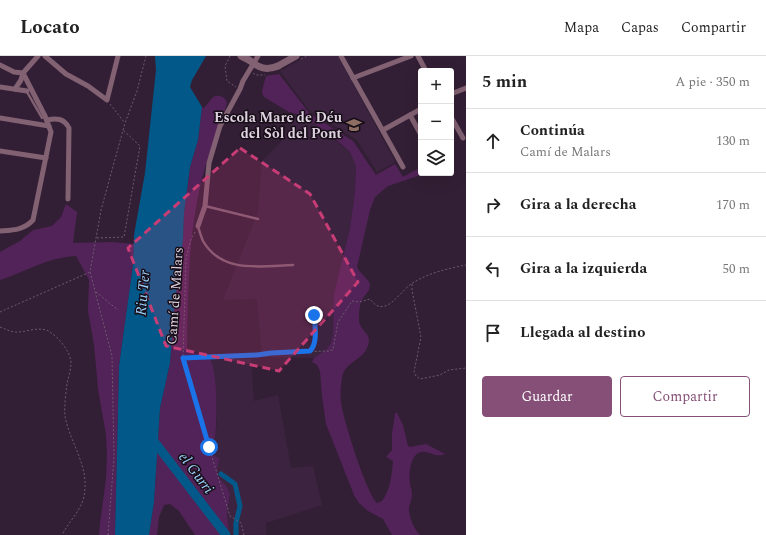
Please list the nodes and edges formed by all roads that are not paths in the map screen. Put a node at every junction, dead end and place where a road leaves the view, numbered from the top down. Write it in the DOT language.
graph roads {
  1 [pos="38,56"];
  2 [pos="45,56"];
  3 [pos="118,56"];
  4 [pos="241,56"];
  5 [pos="258,56"];
  6 [pos="296,56"];
  7 [pos="341,56"];
  8 [pos="411,56"];
  9 [pos="418,56"];
  10 [pos="0,65"];
  11 [pos="424,68"];
  12 [pos="23,73"];
  13 [pos="354,78"];
  14 [pos="0,87"];
  15 [pos="466,88"];
  16 [pos="14,90"];
  17 [pos="27,91"];
  18 [pos="454,93"];
  19 [pos="418,111"];
  20 [pos="410,115"];
  21 [pos="0,118"];
  22 [pos="46,121"];
  23 [pos="454,123"];
  24 [pos="383,130"];
  25 [pos="418,130"];
  26 [pos="462,138"];
  27 [pos="0,150"];
  28 [pos="46,158"];
  29 [pos="403,166"];
  30 [pos="68,200"];
  31 [pos="205,206"];
  32 [pos="258,219"];
  33 [pos="198,226"];
  34 [pos="0,231"];
  35 [pos="292,265"];
  1 -- 12 [label="street"];
  2 -- 3 [label="street"];
  4 -- 6 [label="street, bridge"];
  5 -- 31 [label="street"];
  7 -- 13 [label="street"];
  8 -- 13 [label="street"];
  9 -- 11 [label="street"];
  10 -- 12 [label="street"];
  12 -- 16 [label="street"];
  12 -- 22 [label="street"];
  13 -- 24 [label="street"];
  14 -- 16 [label="street"];
  15 -- 18 [label="street"];
  16 -- 17 [label="street"];
  17 -- 22 [label="lane"];
  19 -- 20 [label="street"];
  20 -- 24 [label="street"];
  20 -- 25 [label="street"];
  21 -- 22 [label="street"];
  22 -- 28 [label="street"];
  22 -- 30 [label="street"];
  23 -- 26 [label="street"];
  24 -- 29 [label="street"];
  27 -- 28 [label="street"];
  28 -- 34 [label="street"];
  31 -- 32 [label="lane"];
  31 -- 33 [label="street"];
  33 -- 35 [label="lane"];
}
